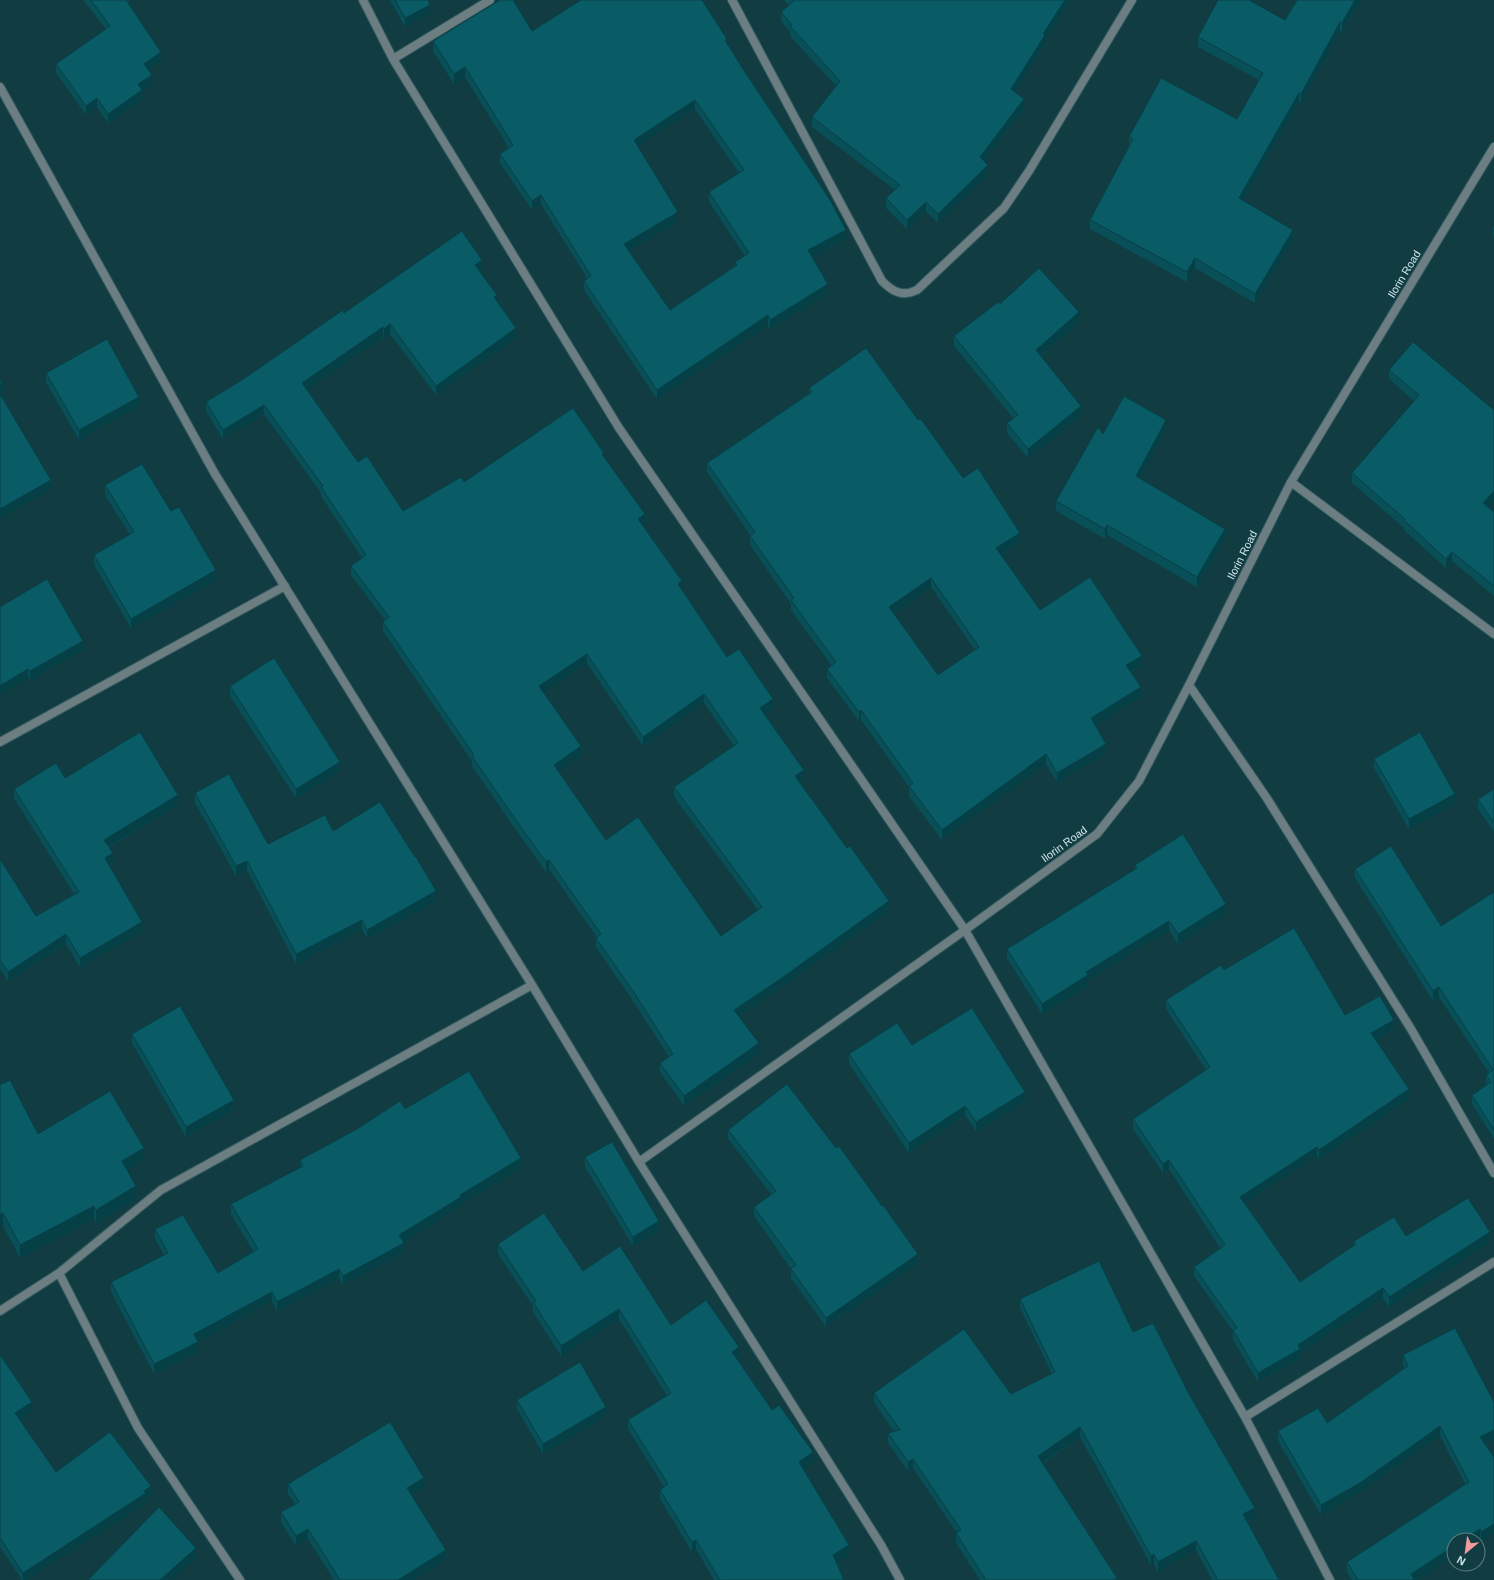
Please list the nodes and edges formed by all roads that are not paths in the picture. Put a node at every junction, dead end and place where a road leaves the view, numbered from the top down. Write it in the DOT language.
graph roads {
  1 [pos="363,0"];
  2 [pos="490,0"];
  3 [pos="732,0"];
  4 [pos="1132,0"];
  5 [pos="393,59"];
  6 [pos="0,88"];
  7 [pos="1494,148"];
  8 [pos="1291,482"];
  9 [pos="285,586"];
  10 [pos="1494,634"];
  11 [pos="1189,685"];
  12 [pos="0,742"];
  13 [pos="965,930"];
  14 [pos="532,985"];
  15 [pos="639,1162"];
  16 [pos="1494,1173"];
  17 [pos="1494,1262"];
  18 [pos="59,1273"];
  19 [pos="0,1311"];
  20 [pos="1245,1417"];
  21 [pos="239,1579"];
  22 [pos="900,1580"];
  23 [pos="1330,1580"];
  1 -- 5 [label="street"];
  2 -- 5 [label="street"];
  3 -- 4 [label="street"];
  5 -- 13 [label="street"];
  6 -- 9 [label="street"];
  7 -- 8 [label="street, Ilorin Road"];
  8 -- 10 [label="street"];
  8 -- 11 [label="street, Ilorin Road"];
  9 -- 12 [label="street"];
  9 -- 14 [label="street"];
  11 -- 13 [label="street, Ilorin Road"];
  11 -- 16 [label="street"];
  13 -- 15 [label="street, Ilorin Road"];
  13 -- 20 [label="street"];
  14 -- 15 [label="street"];
  14 -- 18 [label="street"];
  15 -- 22 [label="street"];
  17 -- 20 [label="street"];
  18 -- 19 [label="street"];
  18 -- 21 [label="street"];
  20 -- 23 [label="street"];
}
